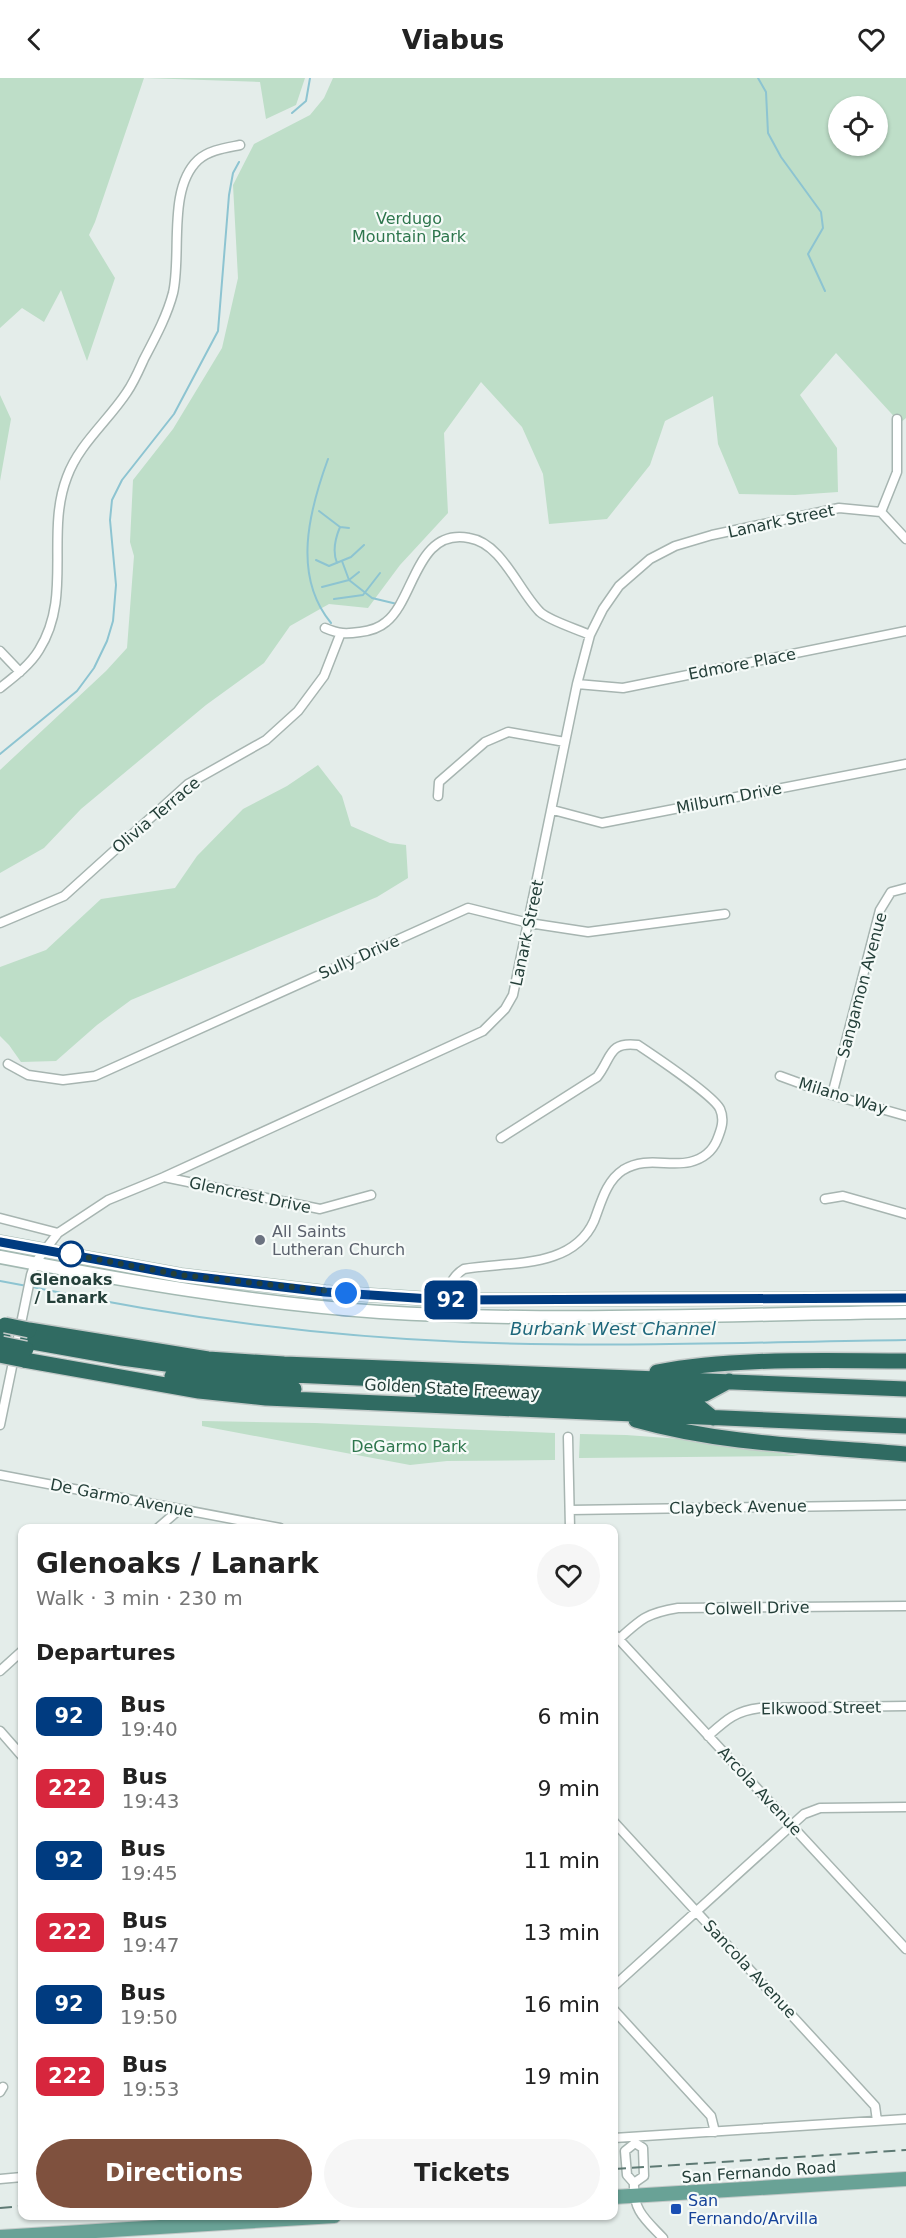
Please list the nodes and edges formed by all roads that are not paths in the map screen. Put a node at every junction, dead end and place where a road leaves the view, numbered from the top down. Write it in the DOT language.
graph roads {
  1 [pos="240,145"];
  2 [pos="897,419"];
  3 [pos="881,512"];
  4 [pos="906,539"];
  5 [pos="325,628"];
  6 [pos="906,631"];
  7 [pos="340,635"];
  8 [pos="590,635"];
  9 [pos="0,651"];
  10 [pos="20,672"];
  11 [pos="577,684"];
  12 [pos="0,688"];
  13 [pos="565,742"];
  14 [pos="906,764"];
  15 [pos="438,796"];
  16 [pos="553,810"];
  17 [pos="906,888"];
  18 [pos="725,914"];
  19 [pos="0,923"];
  20 [pos="529,923"];
  21 [pos="8,1064"];
  22 [pos="780,1076"];
  23 [pos="832,1095"];
  24 [pos="906,1116"];
  25 [pos="501,1138"];
  26 [pos="164,1177"];
  27 [pos="370,1195"];
  28 [pos="825,1199"];
  29 [pos="906,1214"];
  30 [pos="0,1218"];
  31 [pos="58,1233"];
  32 [pos="0,1242"];
  33 [pos="45,1250"];
  34 [pos="0,1257"];
  35 [pos="33,1269"];
  36 [pos="906,1298"];
  37 [pos="780,1299"];
  38 [pos="446,1300"];
  39 [pos="906,1312"];
  40 [pos="780,1314"];
  41 [pos="445,1315"];
  42 [pos="1,1338"];
  43 [pos="26,1345"];
  44 [pos="906,1361"];
  45 [pos="634,1377"];
  46 [pos="729,1381"];
  47 [pos="906,1389"];
  48 [pos="616,1414"];
  49 [pos="713,1418"];
  50 [pos="0,1425"];
  51 [pos="906,1426"];
  52 [pos="568,1437"];
  53 [pos="906,1454"];
  54 [pos="0,1475"];
  55 [pos="906,1505"];
  56 [pos="180,1509"];
  57 [pos="570,1510"];
  58 [pos="163,1524"];
  59 [pos="259,1524"];
  60 [pos="570,1524"];
  61 [pos="906,1606"];
  62 [pos="618,1635"];
  63 [pos="618,1638"];
  64 [pos="18,1655"];
  65 [pos="0,1671"];
  66 [pos="906,1706"];
  67 [pos="0,1731"];
  68 [pos="708,1736"];
  69 [pos="18,1751"];
  70 [pos="906,1808"];
  71 [pos="618,1826"];
  72 [pos="792,1826"];
  73 [pos="697,1911"];
  74 [pos="906,1949"];
  75 [pos="618,1982"];
  76 [pos="618,2014"];
  77 [pos="906,2120"];
  78 [pos="877,2121"];
  79 [pos="715,2132"];
  80 [pos="618,2138"];
  81 [pos="635,2140"];
  82 [pos="18,2177"];
  83 [pos="0,2179"];
  84 [pos="906,2179"];
  85 [pos="634,2190"];
  86 [pos="618,2196"];
  87 [pos="270,2220"];
  88 [pos="0,2237"];
  89 [pos="663,2238"];
  1 -- 10 [label="street"];
  2 -- 3 [label="street"];
  3 -- 4 [label="street"];
  3 -- 8 [label="street, Lanark Street"];
  5 -- 7 [label="street"];
  6 -- 11 [label="street, Edmore Place"];
  7 -- 8 [label="street"];
  7 -- 19 [label="street, Olivia Terrace"];
  8 -- 11 [label="street, Lanark Street"];
  9 -- 10 [label="street"];
  10 -- 12 [label="street"];
  11 -- 13 [label="street, Lanark Street"];
  13 -- 15 [label="street"];
  13 -- 16 [label="street, Lanark Street"];
  14 -- 16 [label="street, Milburn Drive"];
  16 -- 20 [label="street, Lanark Street"];
  17 -- 23 [label="street, Sangamon Avenue"];
  18 -- 20 [label="street, Sully Drive"];
  20 -- 21 [label="street, Sully Drive"];
  20 -- 26 [label="street, Lanark Street"];
  22 -- 23 [label="street, Milano Way"];
  23 -- 24 [label="street, Milano Way"];
  25 -- 38 [label="street"];
  26 -- 27 [label="street, Glencrest Drive"];
  26 -- 31 [label="street, Lanark Street"];
  28 -- 29 [label="street"];
  30 -- 31 [label="street"];
  31 -- 33 [label="street, Lanark Street"];
  32 -- 33 [label="main road"];
  33 -- 35 [label="street, Lanark Street"];
  33 -- 38 [label="main road"];
  34 -- 35 [label="main road"];
  35 -- 41 [label="main road"];
  35 -- 50 [label="street, Lanark Street"];
  36 -- 37 [label="main road"];
  37 -- 38 [label="main road"];
  37 -- 40 [label="main road"];
  38 -- 41 [label="street"];
  39 -- 40 [label="main road"];
  40 -- 41 [label="main road"];
  42 -- 43 [label="highway, Golden State Freeway, bridge"];
  42 -- 43 [label="highway, Golden State Freeway, bridge"];
  43 -- 45 [label="highway, Golden State Freeway"];
  43 -- 46 [label="highway"];
  43 -- 48 [label="highway, Golden State Freeway"];
  43 -- 49 [label="highway"];
  44 -- 45 [label="highway"];
  45 -- 46 [label="highway, Golden State Freeway"];
  46 -- 47 [label="highway, Golden State Freeway"];
  48 -- 49 [label="highway, Golden State Freeway"];
  48 -- 53 [label="highway"];
  49 -- 51 [label="highway, Golden State Freeway"];
  52 -- 57 [label="street"];
  54 -- 56 [label="street, De Garmo Avenue"];
  55 -- 57 [label="street, Claybeck Avenue"];
  56 -- 58 [label="street"];
  56 -- 59 [label="street, De Garmo Avenue"];
  57 -- 60 [label="street"];
  61 -- 62 [label="street, Colwell Drive"];
  63 -- 68 [label="street, Arcola Avenue"];
  64 -- 65 [label="street"];
  66 -- 68 [label="street, Elkwood Street"];
  67 -- 69 [label="street"];
  68 -- 72 [label="street, Arcola Avenue"];
  70 -- 72 [label="street"];
  71 -- 73 [label="street, Sancola Avenue"];
  72 -- 73 [label="street"];
  72 -- 74 [label="street, Arcola Avenue"];
  73 -- 75 [label="street"];
  73 -- 78 [label="street, Sancola Avenue"];
  76 -- 79 [label="street"];
  77 -- 78 [label="street"];
  78 -- 79 [label="street"];
  79 -- 81 [label="street"];
  80 -- 81 [label="street"];
  81 -- 85 [label="street"];
  81 -- 85 [label="street"];
  82 -- 83 [label="street"];
  84 -- 85 [label="main road, San Fernando Road"];
  85 -- 86 [label="main road, San Fernando Road"];
  85 -- 89 [label="street"];
  87 -- 88 [label="main road"];
}
